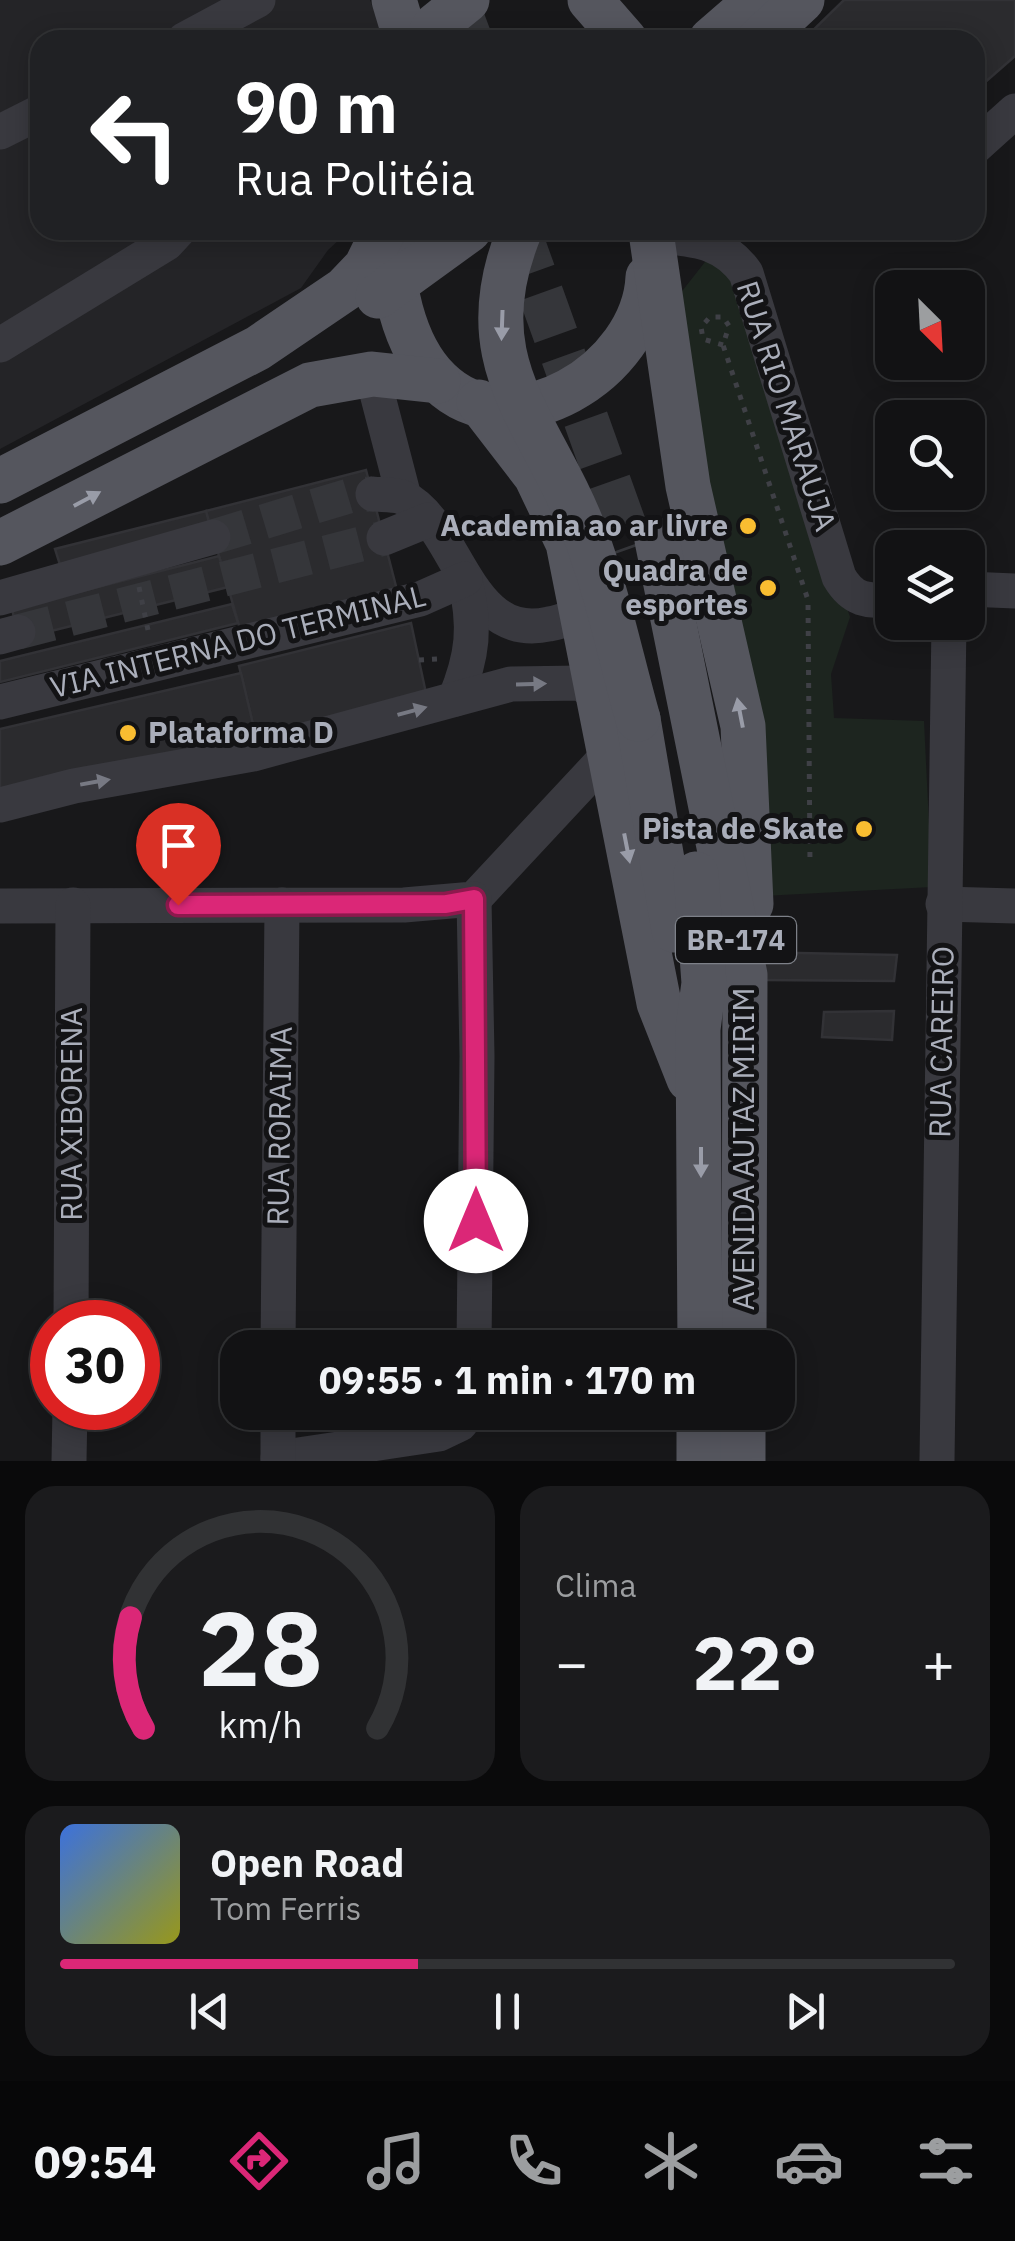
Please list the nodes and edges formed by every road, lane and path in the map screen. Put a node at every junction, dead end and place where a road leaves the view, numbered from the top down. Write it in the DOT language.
graph roads {
  1 [pos="258,0"];
  2 [pos="394,0"];
  3 [pos="467,0"];
  4 [pos="590,0"];
  5 [pos="757,0"];
  6 [pos="802,0"];
  7 [pos="202,30"];
  8 [pos="403,30"];
  9 [pos="433,30"];
  10 [pos="616,30"];
  11 [pos="722,30"];
  12 [pos="770,30"];
  13 [pos="1015,112"];
  14 [pos="30,117"];
  15 [pos="0,132"];
  16 [pos="985,138"];
  17 [pos="170,240"];
  18 [pos="380,240"];
  19 [pos="391,240"];
  20 [pos="455,240"];
  21 [pos="518,240"];
  22 [pos="653,240"];
  23 [pos="654,240"];
  24 [pos="691,240"];
  25 [pos="631,335"];
  26 [pos="0,345"];
  27 [pos="722,345"];
  28 [pos="372,374"];
  29 [pos="438,381"];
  30 [pos="479,402"];
  31 [pos="0,481"];
  32 [pos="688,486"];
  33 [pos="402,504"];
  34 [pos="0,506"];
  35 [pos="213,537"];
  36 [pos="384,538"];
  37 [pos="0,543"];
  38 [pos="133,559"];
  39 [pos="465,579"];
  40 [pos="985,590"];
  41 [pos="1015,591"];
  42 [pos="0,598"];
  43 [pos="875,601"];
  44 [pos="582,606"];
  45 [pos="949,640"];
  46 [pos="156,664"];
  47 [pos="455,699"];
  48 [pos="0,702"];
  49 [pos="617,724"];
  50 [pos="0,805"];
  51 [pos="810,864"];
  52 [pos="474,899"];
  53 [pos="282,904"];
  54 [pos="944,904"];
  55 [pos="73,905"];
  56 [pos="0,906"];
  57 [pos="1015,906"];
  58 [pos="745,976"];
  59 [pos="698,1029"];
  60 [pos="701,1104"];
  61 [pos="71,1300"];
  62 [pos="278,1330"];
  63 [pos="474,1330"];
  64 [pos="700,1330"];
  65 [pos="744,1330"];
  66 [pos="70,1430"];
  67 [pos="278,1430"];
  68 [pos="447,1430"];
  69 [pos="700,1430"];
  70 [pos="743,1430"];
  71 [pos="278,1460"];
  72 [pos="69,1461"];
  73 [pos="699,1461"];
  74 [pos="743,1461"];
  75 [pos="938,1461"];
  1 -- 7 [label="street"];
  2 -- 8 [label="main road"];
  3 -- 9 [label="main road"];
  4 -- 10 [label="main road"];
  5 -- 11 [label="main road"];
  6 -- 12 [label="main road"];
  13 -- 16 [label="street"];
  14 -- 15 [label="street"];
  17 -- 26 [label="street"];
  18 -- 31 [label="main road"];
  19 -- 29 [label="main road"];
  20 -- 34 [label="main road, bridge"];
  21 -- 49 [label="main road, one-way, bridge"];
  22 -- 25 [label="main road"];
  23 -- 32 [label="main road"];
  24 -- 43 [label="street, RUA RIO MARAUJA"];
  25 -- 30 [label="main road"];
  25 -- 32 [label="main road"];
  27 -- 27 [label="path"];
  27 -- 51 [label="path"];
  28 -- 29 [label="main road"];
  28 -- 33 [label="street, VIA INTERNA DO TERMINAL"];
  37 -- 28 [label="main road, one-way"];
  29 -- 30 [label="main road"];
  30 -- 44 [label="main road"];
  58 -- 32 [label="main road, one-way"];
  33 -- 36 [label="street"];
  33 -- 39 [label="street, VIA INTERNA DO TERMINAL"];
  35 -- 38 [label="street"];
  38 -- 42 [label="street"];
  38 -- 46 [label="path"];
  39 -- 44 [label="street"];
  39 -- 46 [label="street, VIA INTERNA DO TERMINAL"];
  39 -- 47 [label="street"];
  40 -- 41 [label="street"];
  44 -- 49 [label="main road"];
  45 -- 54 [label="street, RUA CAREIRO"];
  46 -- 48 [label="street, VIA INTERNA DO TERMINAL"];
  47 -- 49 [label="street, one-way"];
  50 -- 47 [label="street, one-way"];
  49 -- 52 [label="street"];
  49 -- 59 [label="main road"];
  49 -- 60 [label="main road, one-way"];
  52 -- 53 [label="street"];
  52 -- 63 [label="street"];
  53 -- 55 [label="street"];
  53 -- 62 [label="street, RUA RORAIMA"];
  54 -- 57 [label="street"];
  54 -- 75 [label="street, RUA CAREIRO"];
  55 -- 56 [label="street"];
  55 -- 61 [label="street, RUA XIBORENA"];
  58 -- 59 [label="main road, AVENIDA AUTAZ MIRIM / BR-174"];
  58 -- 65 [label="main road, AVENIDA AUTAZ MIRIM / BR-174"];
  59 -- 60 [label="main road, AVENIDA AUTAZ MIRIM / BR-174"];
  60 -- 64 [label="main road, AVENIDA AUTAZ MIRIM / BR-174, one-way"];
  66 -- 72 [label="street"];
  67 -- 71 [label="street"];
  68 -- 71 [label="street"];
  69 -- 73 [label="main road"];
  70 -- 74 [label="main road"];
}
